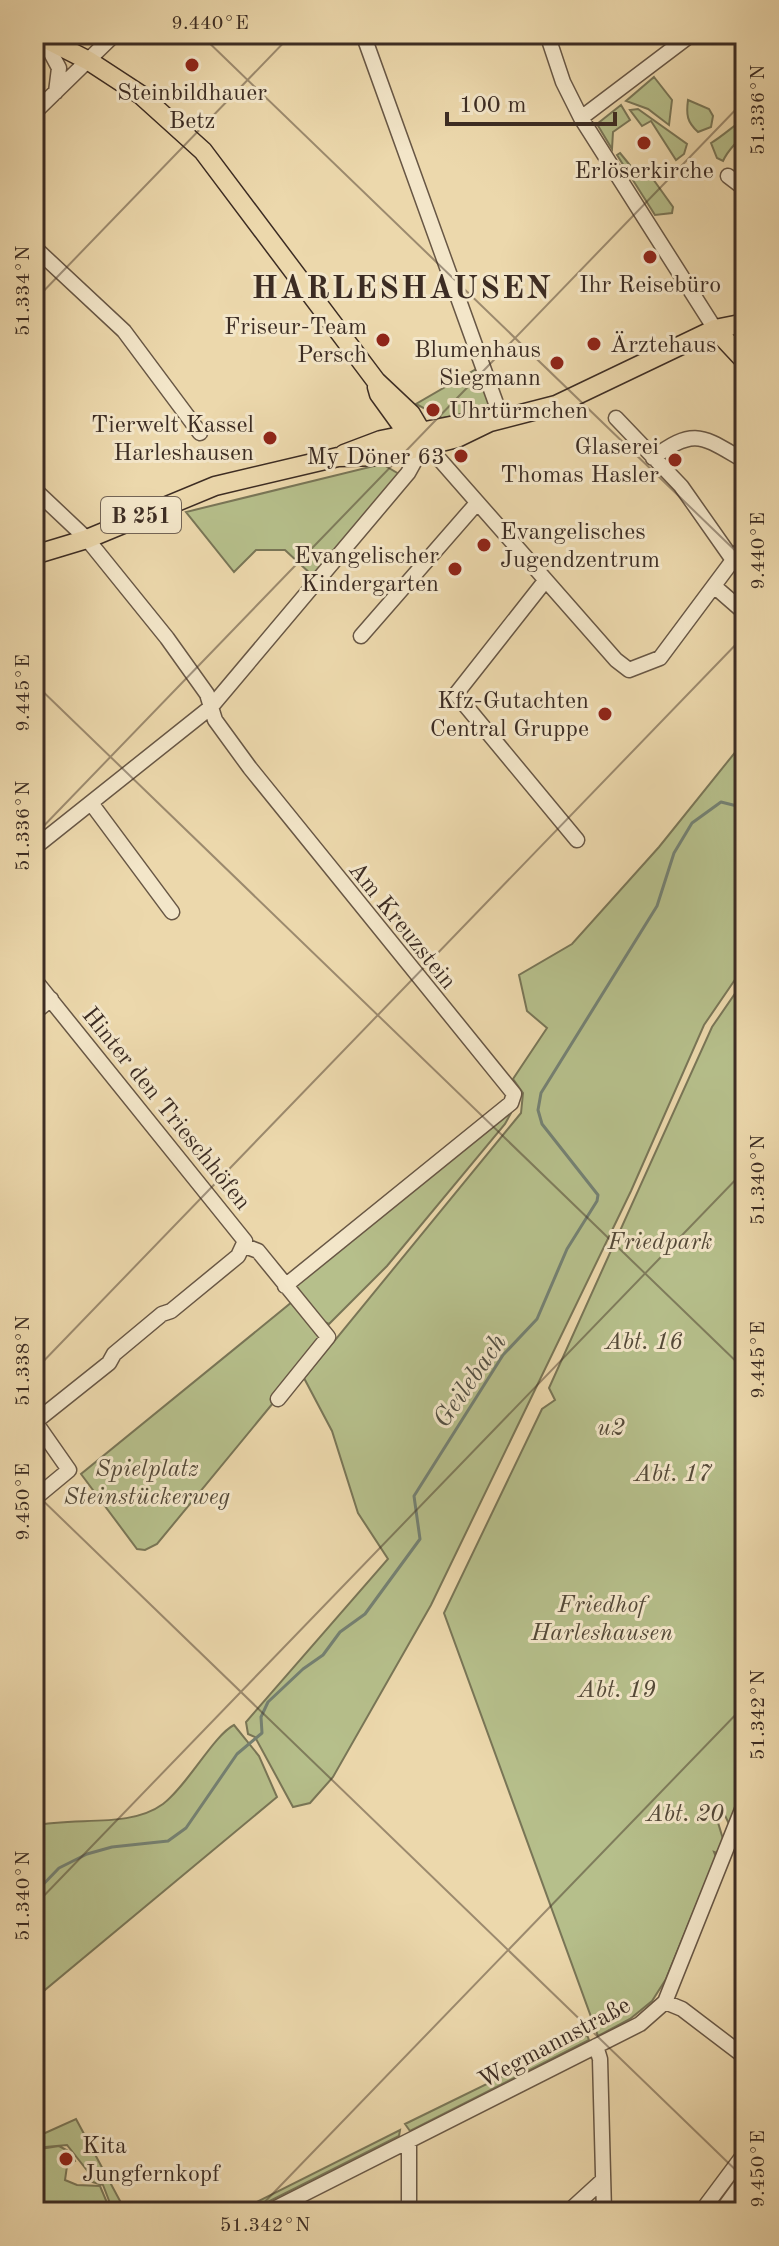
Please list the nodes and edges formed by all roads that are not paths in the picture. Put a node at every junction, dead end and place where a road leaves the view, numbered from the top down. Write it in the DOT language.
graph roads {
  1 [pos="76,34"];
  2 [pos="115,34"];
  3 [pos="363,34"];
  4 [pos="547,34"];
  5 [pos="692,34"];
  6 [pos="39,36"];
  7 [pos="89,61"];
  8 [pos="56,92"];
  9 [pos="34,113"];
  10 [pos="581,118"];
  11 [pos="728,176"];
  12 [pos="745,189"];
  13 [pos="34,247"];
  14 [pos="745,323"];
  15 [pos="715,329"];
  16 [pos="745,361"];
  17 [pos="376,381"];
  18 [pos="616,418"];
  19 [pos="496,421"];
  20 [pos="200,433"];
  21 [pos="422,435"];
  22 [pos="653,458"];
  23 [pos="745,461"];
  24 [pos="34,489"];
  25 [pos="477,503"];
  26 [pos="87,539"];
  27 [pos="745,544"];
  28 [pos="34,555"];
  29 [pos="733,560"];
  30 [pos="545,581"];
  31 [pos="714,586"];
  32 [pos="745,613"];
  33 [pos="361,636"];
  34 [pos="211,707"];
  35 [pos="91,803"];
  36 [pos="577,840"];
  37 [pos="34,848"];
  38 [pos="172,912"];
  39 [pos="34,979"];
  40 [pos="51,999"];
  41 [pos="34,1013"];
  42 [pos="242,1251"];
  43 [pos="285,1286"];
  44 [pos="278,1399"];
  45 [pos="35,1421"];
  46 [pos="34,1499"];
  47 [pos="745,1802"];
  48 [pos="665,2002"];
  49 [pos="596,2046"];
  50 [pos="745,2057"];
  51 [pos="409,2142"];
  52 [pos="745,2153"];
  53 [pos="745,2179"];
  54 [pos="603,2180"];
  55 [pos="268,2212"];
  56 [pos="409,2212"];
  57 [pos="568,2212"];
  58 [pos="604,2212"];
  59 [pos="701,2212"];
  60 [pos="721,2212"];
  1 -- 6 [label="street"];
  2 -- 7 [label="street"];
  3 -- 19 [label="street"];
  4 -- 10 [label="street"];
  5 -- 10 [label="street"];
  6 -- 7 [label="main road"];
  6 -- 8 [label="street"];
  7 -- 8 [label="street"];
  7 -- 17 [label="main road"];
  8 -- 9 [label="street"];
  10 -- 15 [label="street"];
  11 -- 12 [label="street"];
  13 -- 20 [label="street"];
  14 -- 15 [label="main road, B 251"];
  15 -- 16 [label="main road"];
  15 -- 19 [label="main road, B 251"];
  17 -- 21 [label="main road"];
  17 -- 21 [label="main road"];
  18 -- 22 [label="street"];
  19 -- 21 [label="main road, B 251"];
  21 -- 25 [label="street"];
  21 -- 26 [label="main road, B 251"];
  21 -- 34 [label="street"];
  22 -- 23 [label="street"];
  22 -- 29 [label="street"];
  24 -- 26 [label="street, Am Kreuzstein"];
  25 -- 30 [label="street"];
  25 -- 33 [label="street"];
  26 -- 28 [label="main road, B 251"];
  26 -- 34 [label="street, Am Kreuzstein"];
  27 -- 29 [label="street"];
  29 -- 31 [label="street"];
  30 -- 31 [label="street"];
  30 -- 36 [label="street"];
  31 -- 32 [label="street"];
  34 -- 35 [label="street"];
  34 -- 43 [label="street, Am Kreuzstein"];
  35 -- 37 [label="street"];
  35 -- 38 [label="street"];
  39 -- 40 [label="street, Hinter den Trieschhöfen"];
  40 -- 41 [label="street, Hinter den Trieschhöfen"];
  40 -- 42 [label="street, Hinter den Trieschhöfen"];
  42 -- 43 [label="street, Hinter den Trieschhöfen"];
  42 -- 45 [label="street"];
  43 -- 44 [label="street, Hinter den Trieschhöfen"];
  45 -- 46 [label="street"];
  47 -- 48 [label="street, Wegmannstraße"];
  48 -- 49 [label="street, Wegmannstraße"];
  48 -- 50 [label="street"];
  49 -- 51 [label="street, Wegmannstraße"];
  49 -- 54 [label="street"];
  51 -- 55 [label="street, Wegmannstraße"];
  51 -- 56 [label="street"];
  52 -- 59 [label="street"];
  53 -- 60 [label="street"];
  54 -- 57 [label="street"];
  54 -- 58 [label="street"];
}
